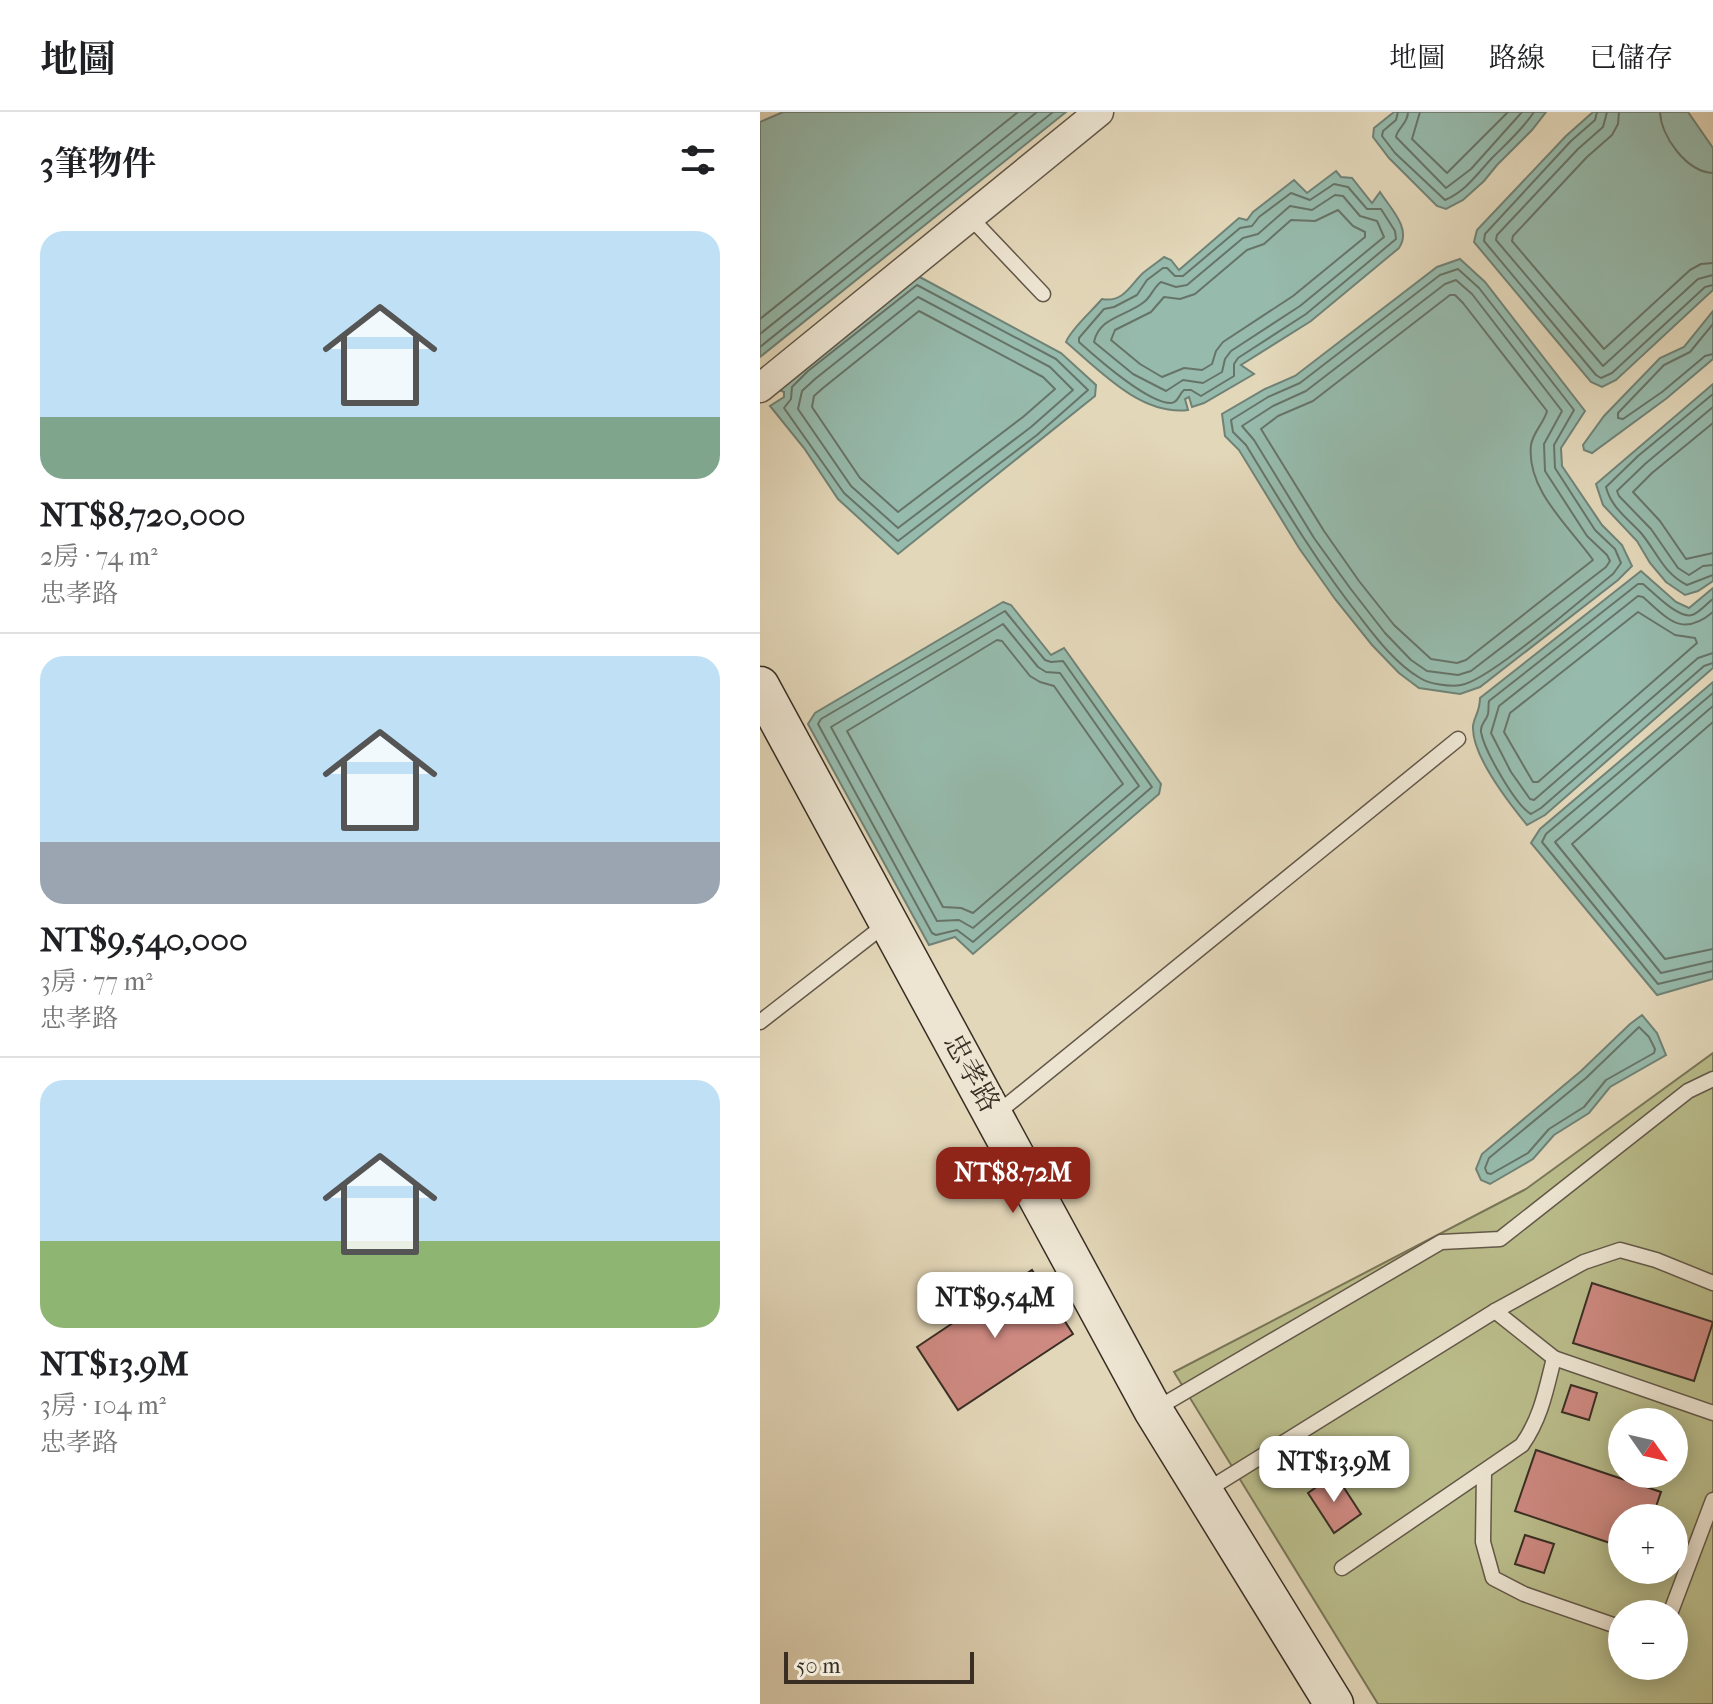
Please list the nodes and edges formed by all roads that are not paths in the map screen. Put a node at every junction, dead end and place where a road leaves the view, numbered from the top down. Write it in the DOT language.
graph roads {
  1 [pos="1099,112"];
  2 [pos="969,215"];
  3 [pos="1043,294"];
  4 [pos="760,388"];
  5 [pos="760,686"];
  6 [pos="1458,739"];
  7 [pos="889,922"];
  8 [pos="760,1022"];
  9 [pos="1713,1079"];
  10 [pos="995,1115"];
  11 [pos="1713,1283"];
  12 [pos="1495,1311"];
  13 [pos="1554,1358"];
  14 [pos="1153,1410"];
  15 [pos="1713,1413"];
  16 [pos="1484,1473"];
  17 [pos="1204,1492"];
  18 [pos="1713,1500"];
  19 [pos="1342,1568"];
  20 [pos="1675,1600"];
  21 [pos="1608,1623"];
  22 [pos="1334,1704"];
  1 -- 2 [label="street"];
  2 -- 3 [label="lane"];
  2 -- 4 [label="street"];
  5 -- 7 [label="street, 忠孝路"];
  6 -- 10 [label="lane"];
  7 -- 8 [label="lane"];
  7 -- 10 [label="street, 忠孝路"];
  9 -- 14 [label="lane"];
  10 -- 14 [label="street, 忠孝路"];
  11 -- 12 [label="lane"];
  12 -- 13 [label="lane"];
  12 -- 17 [label="lane"];
  13 -- 15 [label="lane"];
  13 -- 16 [label="lane"];
  14 -- 17 [label="street, 忠孝路"];
  16 -- 19 [label="lane"];
  16 -- 21 [label="lane"];
  17 -- 22 [label="street, 忠孝路"];
  18 -- 20 [label="lane"];
}
